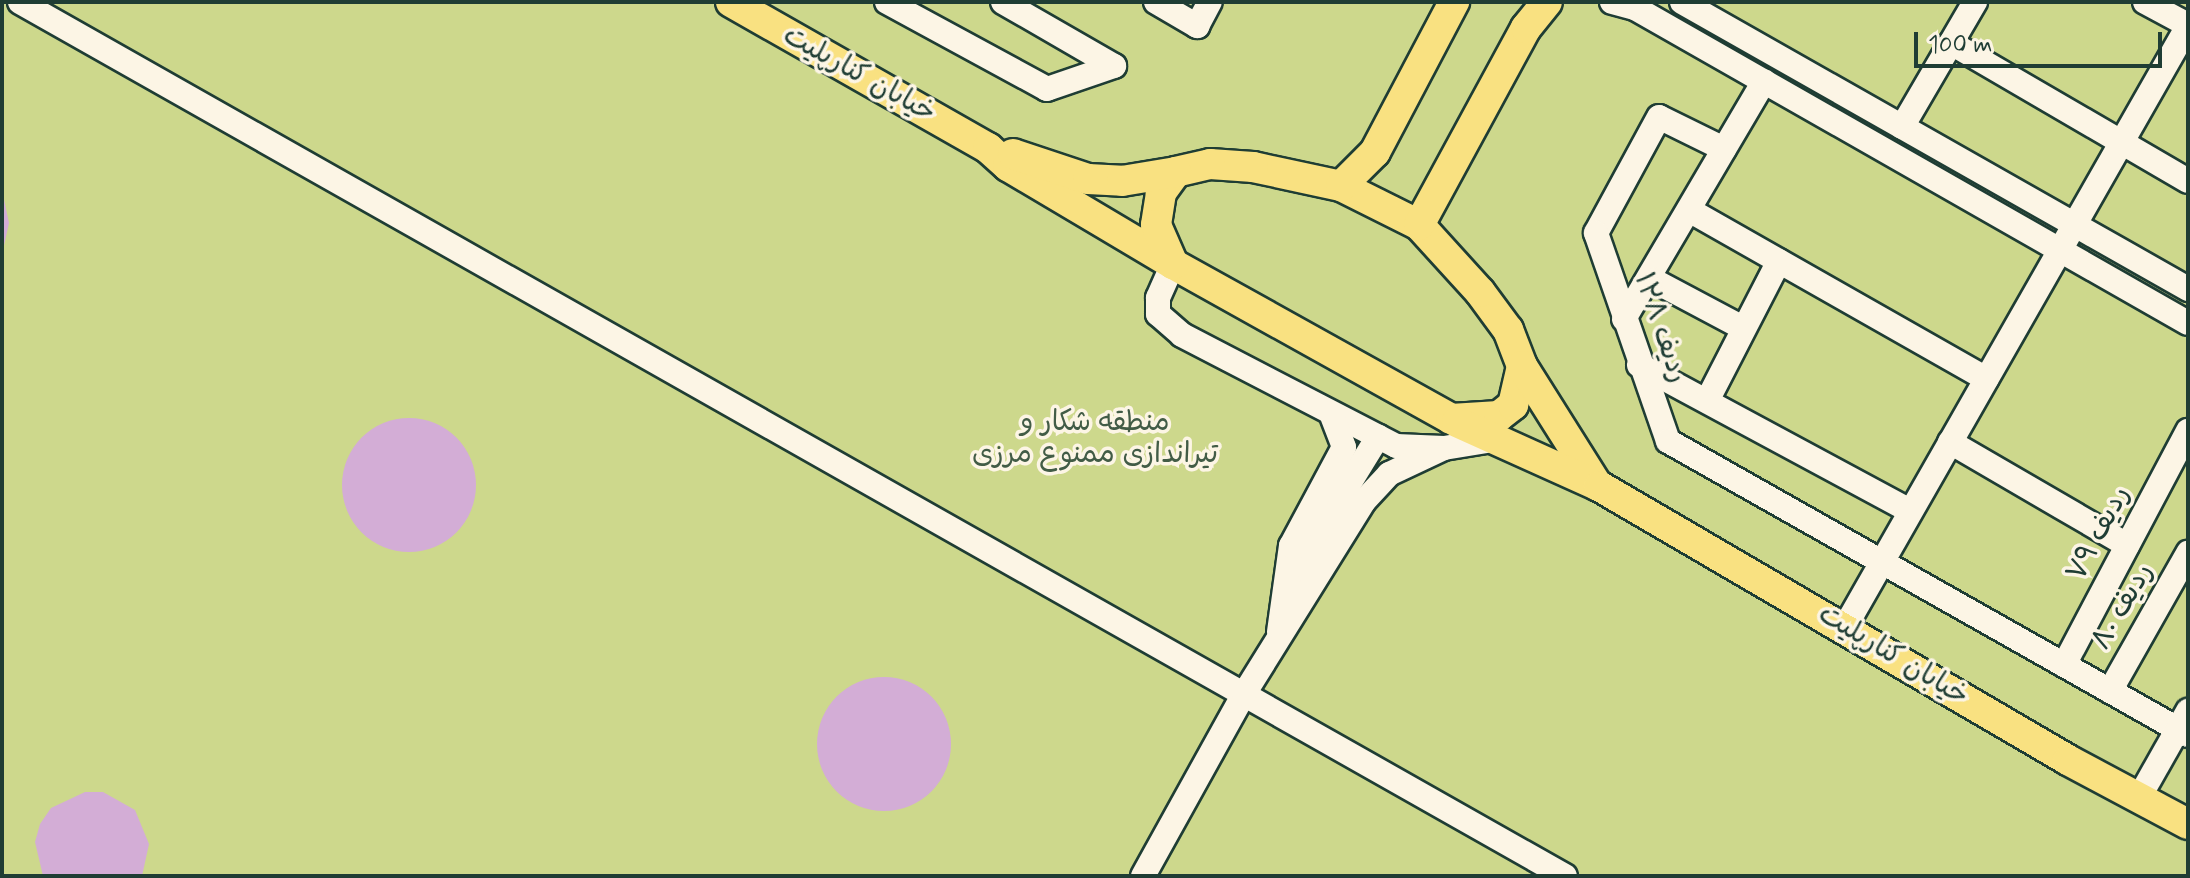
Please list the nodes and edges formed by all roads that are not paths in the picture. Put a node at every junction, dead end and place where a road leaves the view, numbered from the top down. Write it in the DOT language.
graph roads {
  1 [pos="20,2"];
  2 [pos="731,2"];
  3 [pos="887,2"];
  4 [pos="1003,2"];
  5 [pos="1156,2"];
  6 [pos="1210,2"];
  7 [pos="1454,2"];
  8 [pos="1547,2"];
  9 [pos="1612,2"];
  10 [pos="1682,2"];
  11 [pos="1975,2"];
  12 [pos="2145,2"];
  13 [pos="2188,26"];
  14 [pos="1951,43"];
  15 [pos="1764,81"];
  16 [pos="1902,127"];
  17 [pos="2122,143"];
  18 [pos="988,148"];
  19 [pos="1724,149"];
  20 [pos="1176,172"];
  21 [pos="2188,181"];
  22 [pos="1341,186"];
  23 [pos="1689,210"];
  24 [pos="1419,225"];
  25 [pos="2076,225"];
  26 [pos="2061,250"];
  27 [pos="1779,261"];
  28 [pos="1173,264"];
  29 [pos="1649,278"];
  30 [pos="2188,289"];
  31 [pos="1624,319"];
  32 [pos="2188,323"];
  33 [pos="1743,328"];
  34 [pos="1639,365"];
  35 [pos="1522,366"];
  36 [pos="1986,379"];
  37 [pos="1708,399"];
  38 [pos="1331,413"];
  39 [pos="2188,431"];
  40 [pos="1448,434"];
  41 [pos="1378,437"];
  42 [pos="1950,442"];
  43 [pos="1599,486"];
  44 [pos="1910,511"];
  45 [pos="2127,545"];
  46 [pos="2188,553"];
  47 [pos="1881,561"];
  48 [pos="1845,627"];
  49 [pos="1278,638"];
  50 [pos="2064,665"];
  51 [pos="2110,691"];
  52 [pos="1244,694"];
  53 [pos="2184,725"];
  54 [pos="2140,796"];
  55 [pos="2188,824"];
  56 [pos="1143,876"];
  57 [pos="1565,876"];
  1 -- 52 [label="street"];
  2 -- 18 [label="main road, خیابان کنارپلیت"];
  3 -- 4 [label="street"];
  5 -- 6 [label="street"];
  7 -- 22 [label="main road"];
  8 -- 24 [label="main road"];
  9 -- 15 [label="street"];
  10 -- 16 [label="street"];
  11 -- 14 [label="street"];
  12 -- 13 [label="street"];
  13 -- 17 [label="street"];
  14 -- 16 [label="street"];
  14 -- 17 [label="street"];
  15 -- 19 [label="street"];
  15 -- 26 [label="street"];
  16 -- 25 [label="street"];
  17 -- 21 [label="street"];
  17 -- 25 [label="street"];
  18 -- 20 [label="main road, خیابان کنارپلیت"];
  18 -- 28 [label="main road, خیابان کنارپلیت"];
  19 -- 23 [label="street"];
  19 -- 31 [label="street, ردیف ۱۲۸"];
  20 -- 22 [label="main road, خیابان کنارپلیت"];
  20 -- 28 [label="main road"];
  22 -- 24 [label="main road, خیابان کنارپلیت"];
  23 -- 27 [label="street"];
  23 -- 29 [label="street"];
  24 -- 35 [label="main road, خیابان کنارپلیت"];
  25 -- 26 [label="street"];
  25 -- 30 [label="street"];
  26 -- 32 [label="street"];
  26 -- 36 [label="street"];
  27 -- 33 [label="street"];
  27 -- 36 [label="street"];
  28 -- 38 [label="street"];
  28 -- 40 [label="main road, خیابان کنارپلیت"];
  29 -- 31 [label="street"];
  29 -- 33 [label="street"];
  31 -- 34 [label="street, ردیف ۱۲۸"];
  33 -- 37 [label="street"];
  34 -- 37 [label="street"];
  34 -- 47 [label="street, ردیف ۱۲۸"];
  35 -- 40 [label="main road"];
  35 -- 43 [label="main road, خیابان کنارپلیت"];
  36 -- 42 [label="street"];
  37 -- 44 [label="street"];
  38 -- 41 [label="street"];
  38 -- 49 [label="street"];
  39 -- 45 [label="street, ردیف ۷۹"];
  40 -- 41 [label="street"];
  40 -- 43 [label="main road, خیابان کنارپلیت"];
  40 -- 49 [label="street"];
  41 -- 49 [label="street"];
  42 -- 44 [label="street"];
  42 -- 45 [label="street"];
  43 -- 48 [label="main road, خیابان کنارپلیت"];
  44 -- 47 [label="street"];
  45 -- 50 [label="street, ردیف ۷۹"];
  46 -- 51 [label="street, ردیف ۸۰"];
  47 -- 48 [label="street"];
  47 -- 50 [label="street"];
  48 -- 54 [label="main road, خیابان کنارپلیت"];
  49 -- 52 [label="street"];
  50 -- 51 [label="street"];
  51 -- 53 [label="street"];
  52 -- 56 [label="street"];
  52 -- 57 [label="street"];
  53 -- 54 [label="street"];
  54 -- 55 [label="main road, خیابان کنارپلیت"];
}
